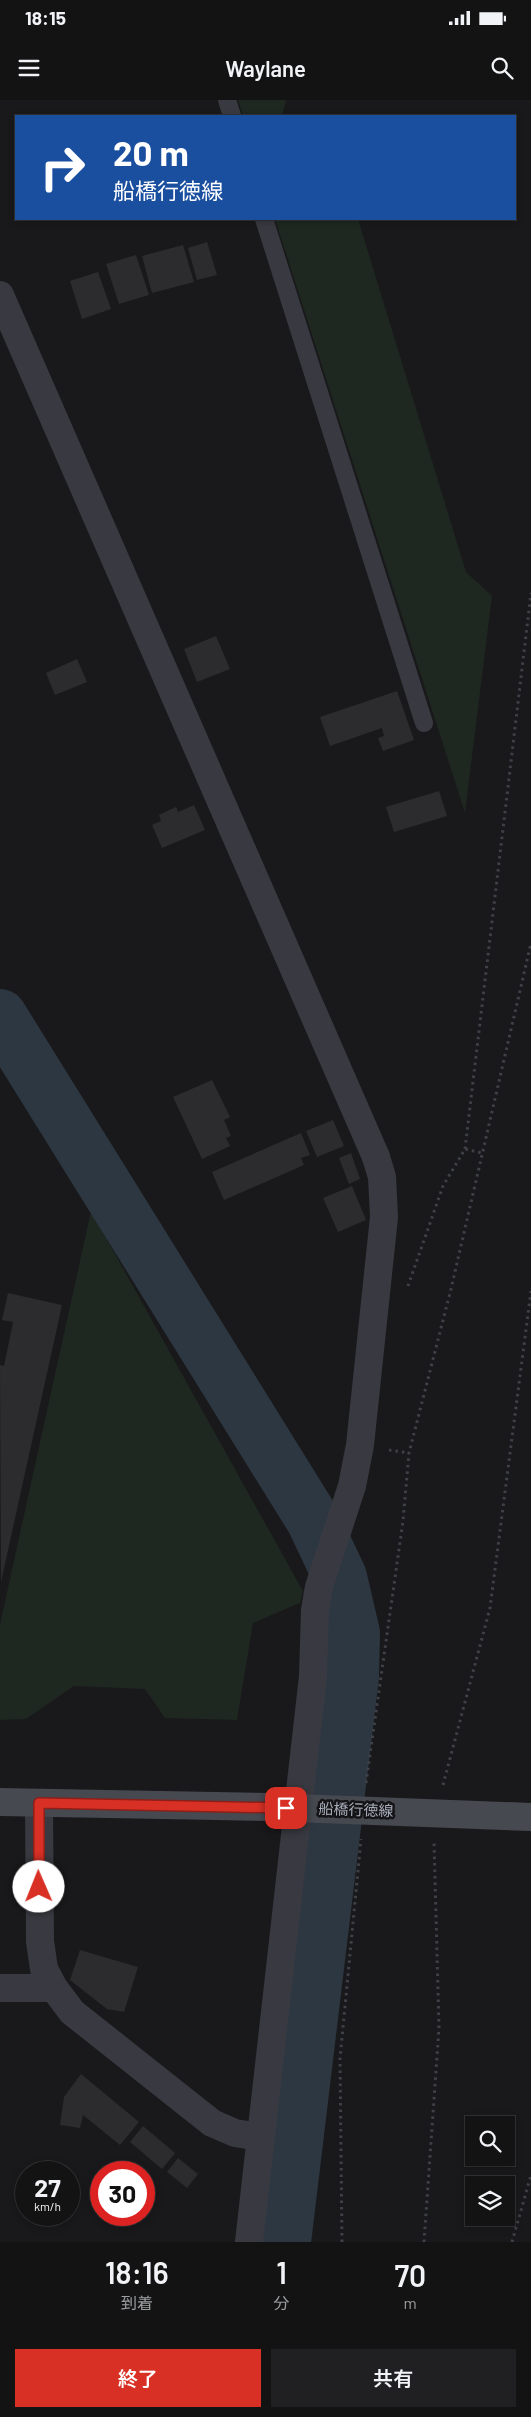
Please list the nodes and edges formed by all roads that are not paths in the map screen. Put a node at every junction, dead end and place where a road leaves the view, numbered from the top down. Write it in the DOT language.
graph roads {
  1 [pos="227,100"];
  2 [pos="232,115"];
  3 [pos="264,220"];
  4 [pos="0,295"];
  5 [pos="424,723"];
  6 [pos="0,1802"];
  7 [pos="39,1803"];
  8 [pos="531,1817"];
  9 [pos="0,1988"];
  10 [pos="54,1988"];
  11 [pos="260,2137"];
  12 [pos="249,2242"];
  1 -- 2 [label="lane"];
  3 -- 5 [label="lane"];
  4 -- 11 [label="street"];
  6 -- 7 [label="main road, 船橋行徳線"];
  7 -- 8 [label="main road, 船橋行徳線, bridge"];
  7 -- 10 [label="street"];
  9 -- 10 [label="street"];
  10 -- 11 [label="street"];
  11 -- 12 [label="street"];
}
